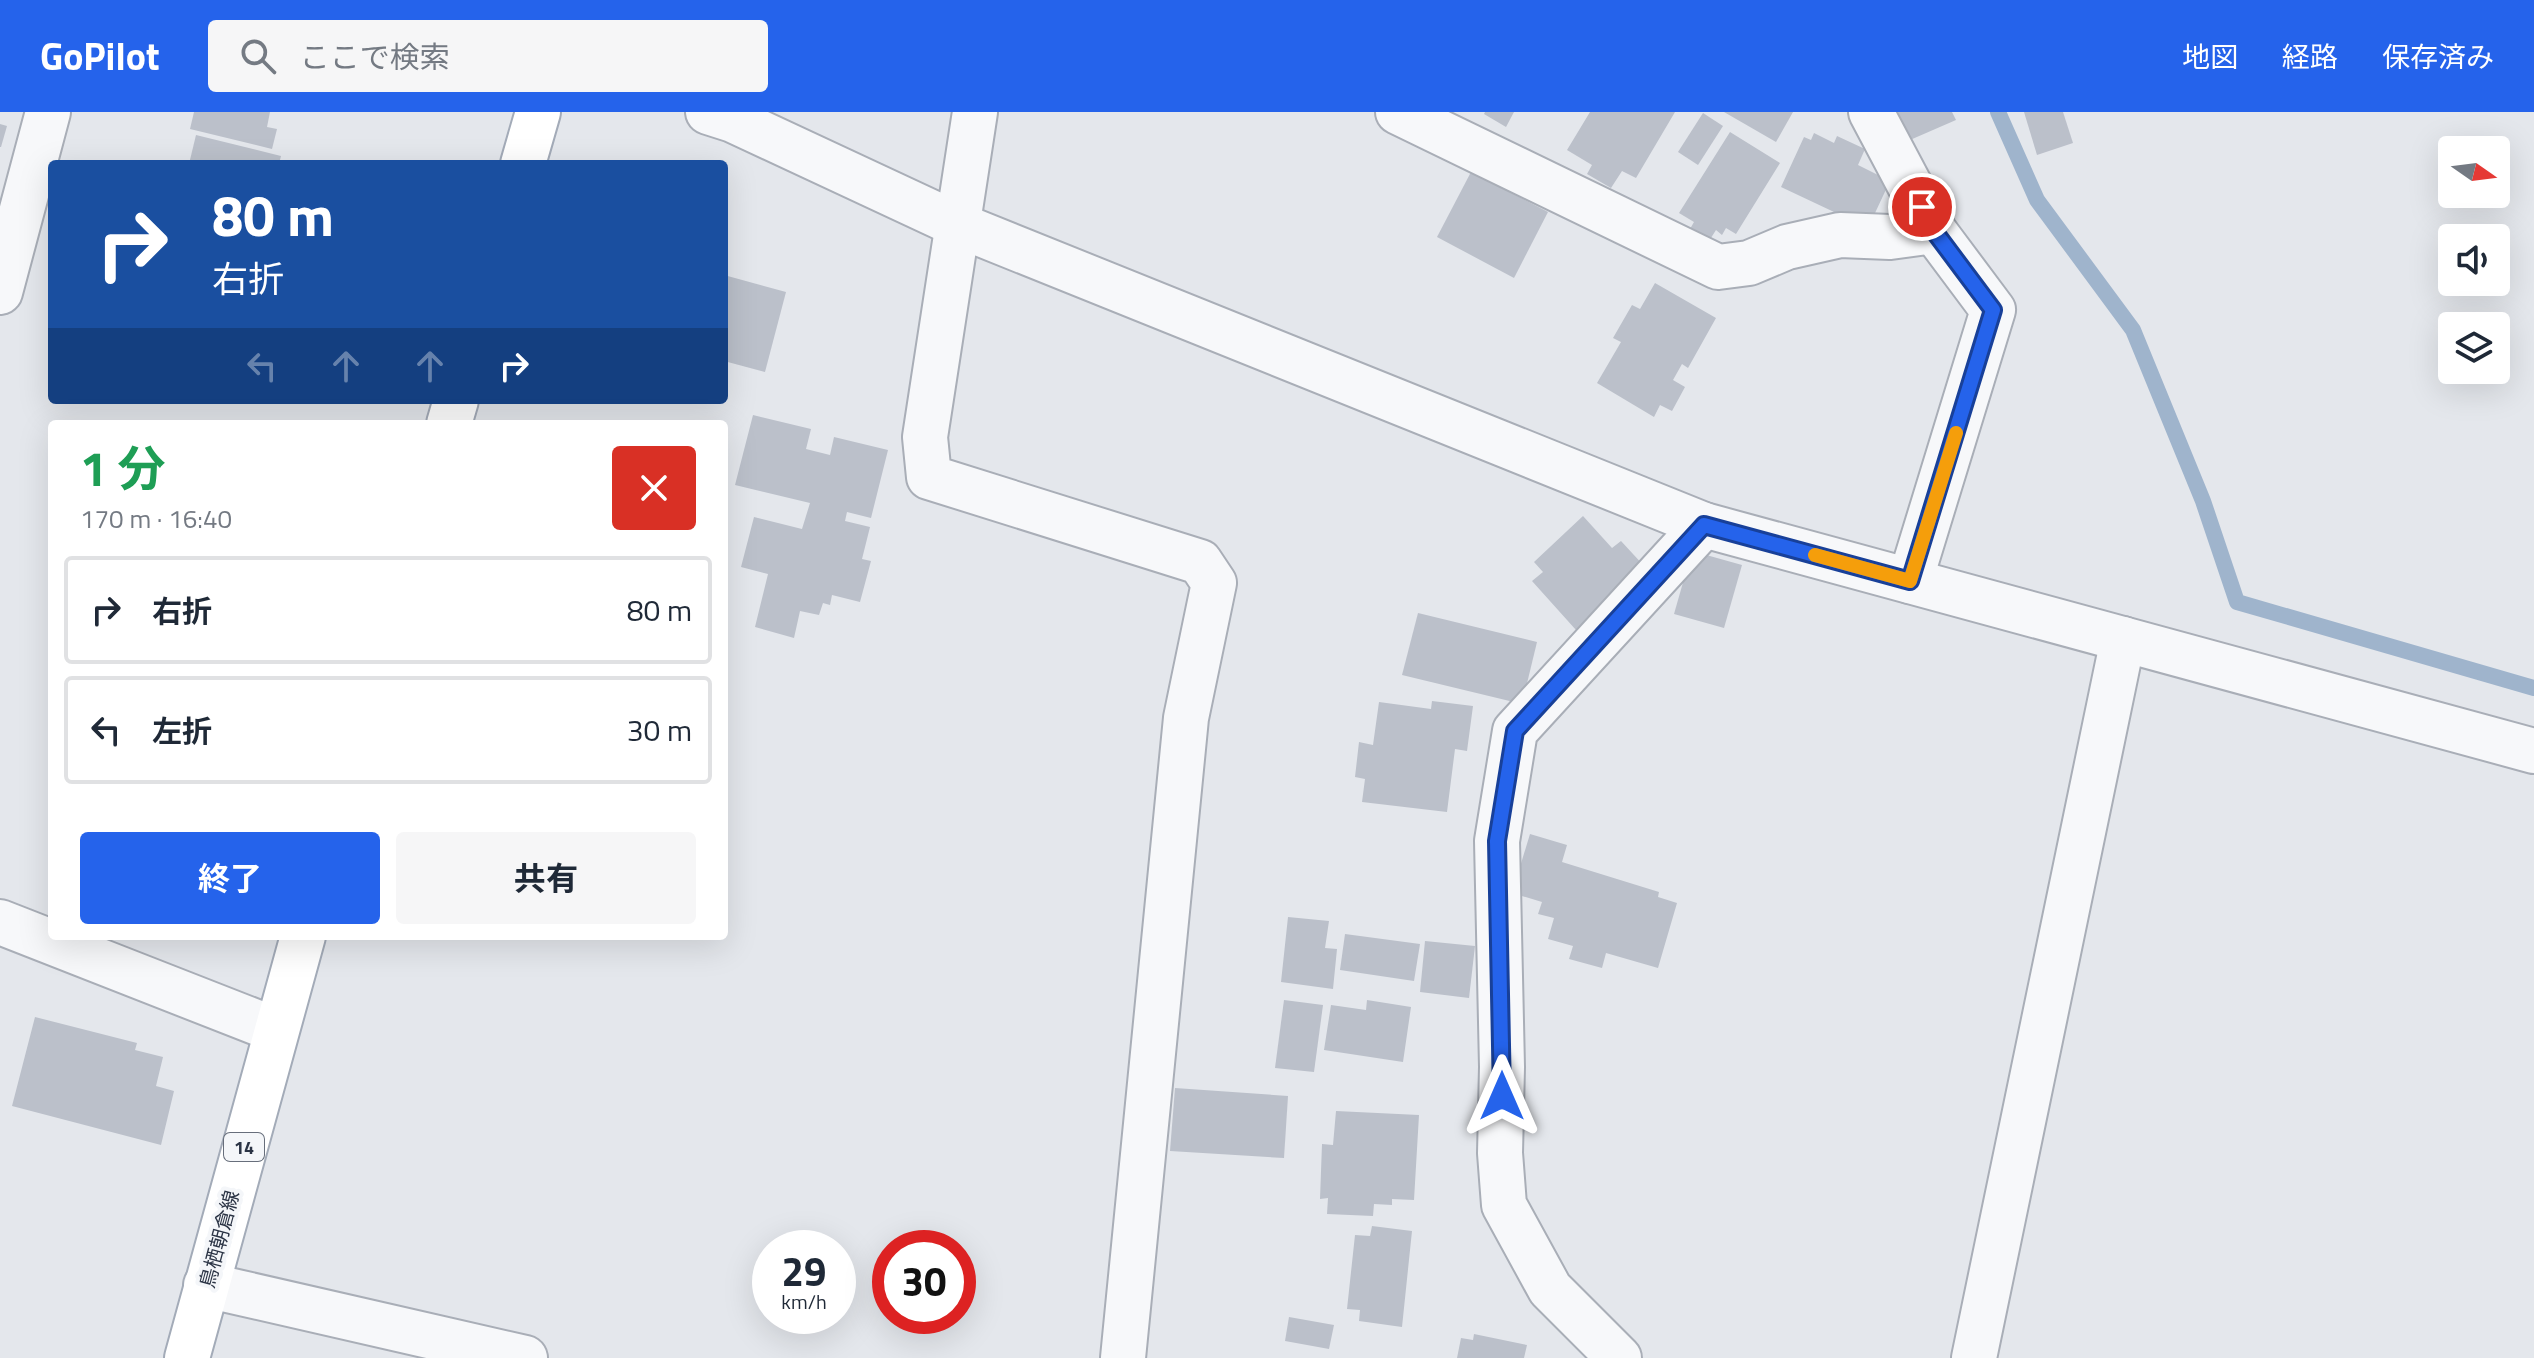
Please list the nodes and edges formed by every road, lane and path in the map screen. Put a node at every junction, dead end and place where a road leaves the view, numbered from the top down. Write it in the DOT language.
graph roads {
  1 [pos="48,112"];
  2 [pos="538,112"];
  3 [pos="708,112"];
  4 [pos="975,112"];
  5 [pos="1398,112"];
  6 [pos="1871,112"];
  7 [pos="524,160"];
  8 [pos="956,224"];
  9 [pos="1934,231"];
  10 [pos="0,292"];
  11 [pos="1704,525"];
  12 [pos="1910,581"];
  13 [pos="2123,639"];
  14 [pos="2534,751"];
  15 [pos="0,922"];
  16 [pos="302,940"];
  17 [pos="276,1030"];
  18 [pos="206,1285"];
  19 [pos="187,1358"];
  20 [pos="525,1358"];
  21 [pos="1123,1358"];
  22 [pos="1619,1358"];
  23 [pos="1974,1358"];
  1 -- 10 [label="street"];
  2 -- 7 [label="main road"];
  3 -- 8 [label="street"];
  4 -- 8 [label="street"];
  5 -- 9 [label="street"];
  6 -- 9 [label="street"];
  8 -- 11 [label="street"];
  8 -- 21 [label="street"];
  9 -- 12 [label="street"];
  11 -- 12 [label="street"];
  11 -- 22 [label="street"];
  12 -- 13 [label="street"];
  13 -- 14 [label="street"];
  13 -- 23 [label="street"];
  15 -- 17 [label="street"];
  16 -- 17 [label="main road, 鳥栖朝倉線 / 14"];
  17 -- 18 [label="main road, 鳥栖朝倉線 / 14"];
  18 -- 19 [label="main road, 鳥栖朝倉線 / 14"];
  18 -- 20 [label="street"];
}
